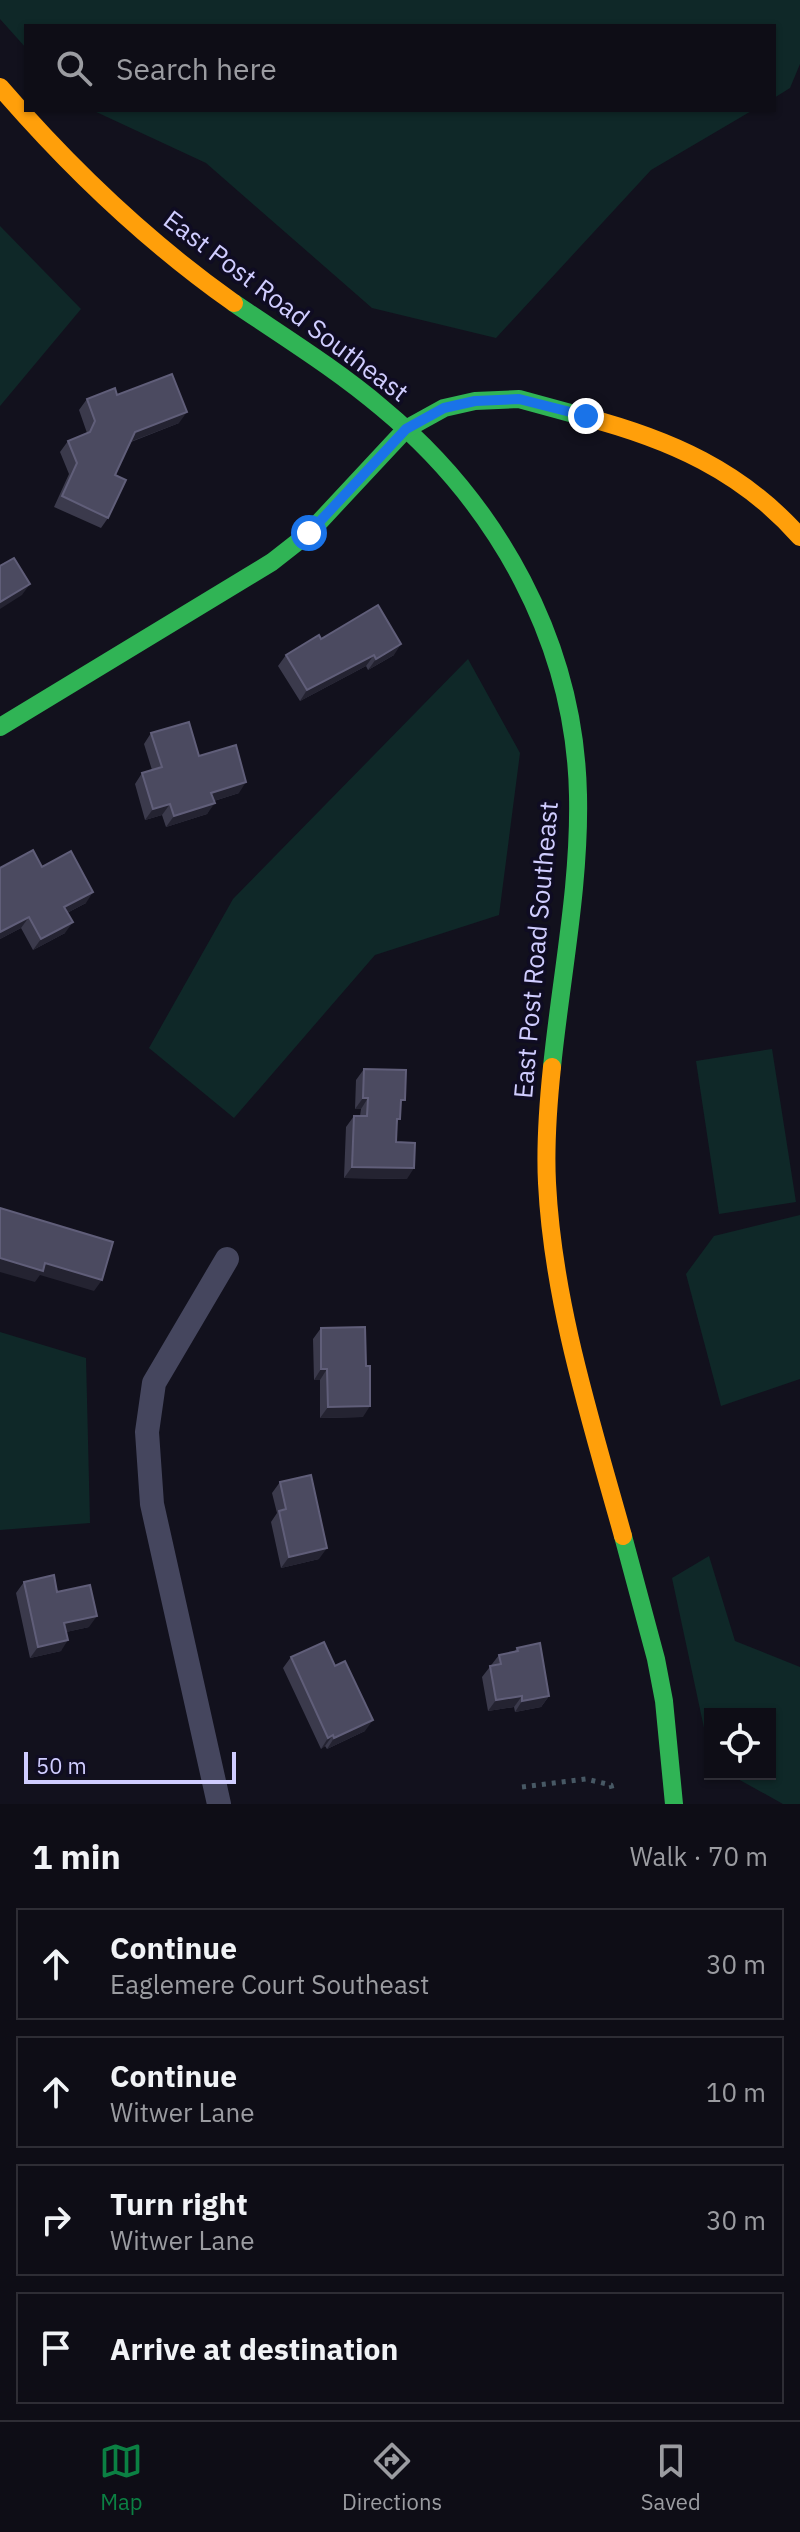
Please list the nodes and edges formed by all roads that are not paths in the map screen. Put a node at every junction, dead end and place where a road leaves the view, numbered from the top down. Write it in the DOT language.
graph roads {
  1 [pos="0,87"];
  2 [pos="406,429"];
  3 [pos="800,537"];
  4 [pos="0,727"];
  5 [pos="227,1259"];
  6 [pos="219,1804"];
  7 [pos="674,1804"];
  1 -- 2 [label="main road, East Post Road Southeast"];
  2 -- 3 [label="main road"];
  2 -- 4 [label="main road"];
  2 -- 7 [label="main road, East Post Road Southeast"];
  5 -- 6 [label="street"];
}
